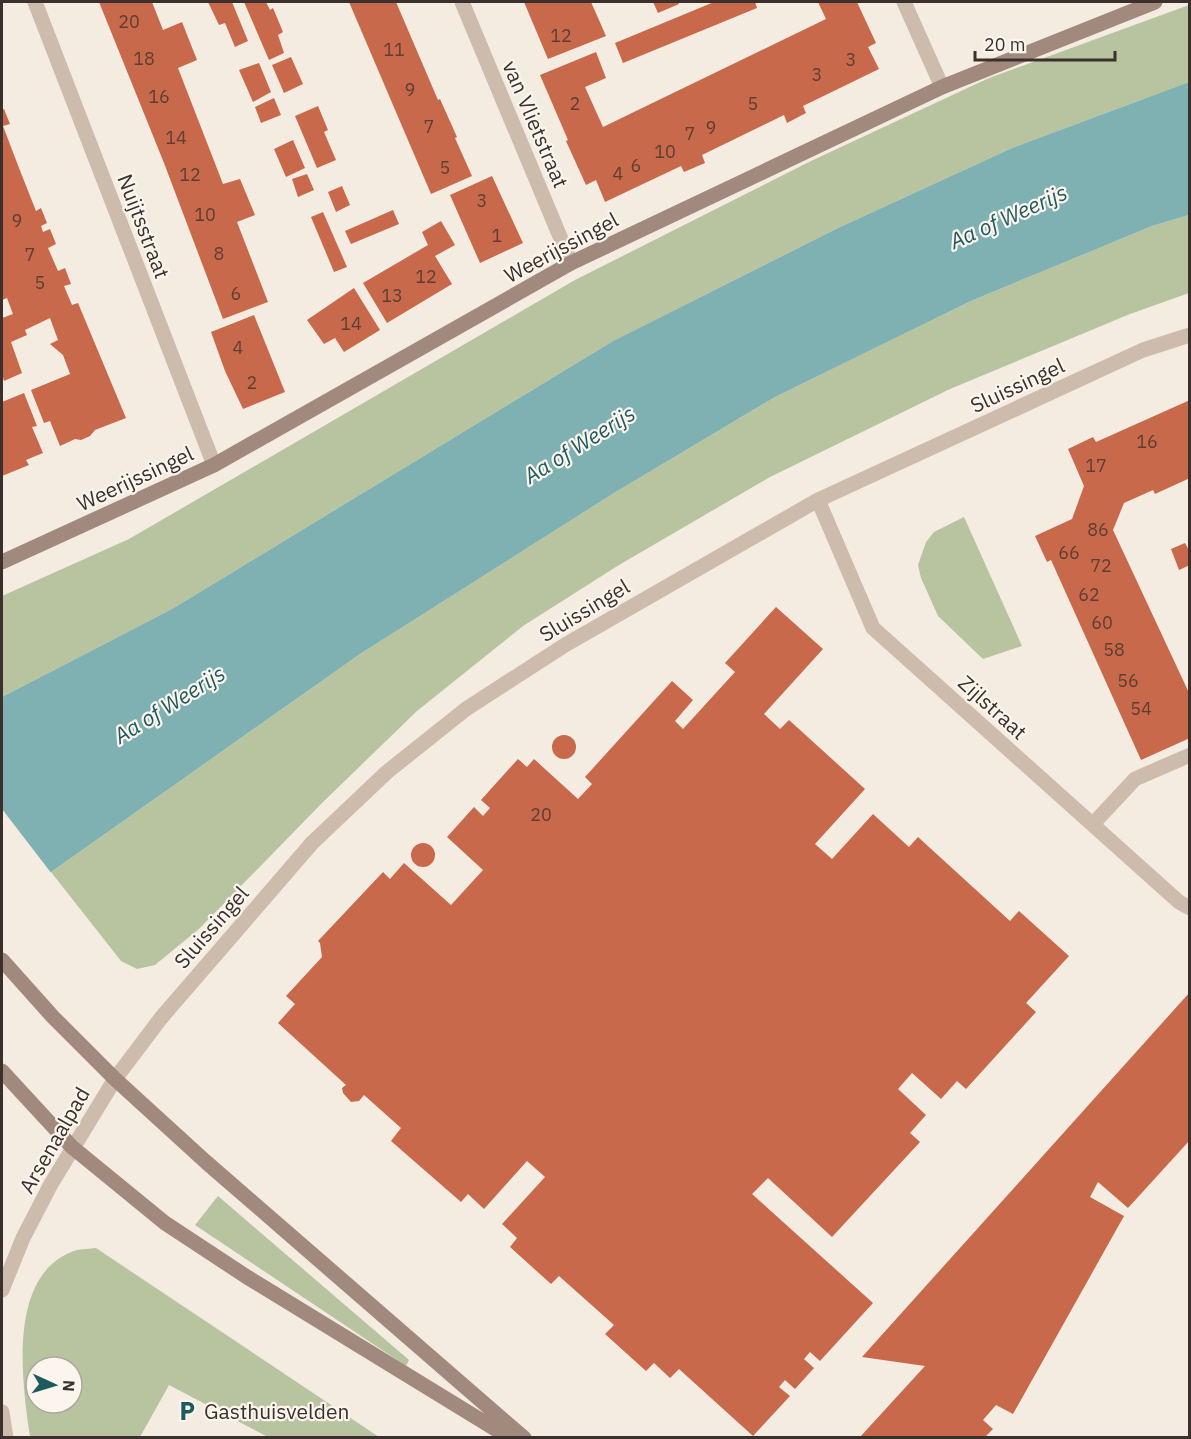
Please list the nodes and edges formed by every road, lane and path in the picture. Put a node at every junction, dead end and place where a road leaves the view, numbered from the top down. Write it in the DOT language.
graph roads {
  1 [pos="35,2"];
  2 [pos="462,2"];
  3 [pos="904,2"];
  4 [pos="1155,2"];
  5 [pos="942,87"];
  6 [pos="571,263"];
  7 [pos="1190,335"];
  8 [pos="214,465"];
  9 [pos="818,500"];
  10 [pos="2,562"];
  11 [pos="1190,755"];
  12 [pos="1093,824"];
  13 [pos="1190,908"];
  14 [pos="2,960"];
  15 [pos="2,1071"];
  16 [pos="115,1079"];
  17 [pos="72,1147"];
  18 [pos="2,1290"];
  19 [pos="2,1412"];
  20 [pos="6,1437"];
  21 [pos="510,1437"];
  22 [pos="524,1437"];
  1 -- 8 [label="street, Nuijtsstraat"];
  2 -- 6 [label="street, van Vlietstraat"];
  3 -- 5 [label="street"];
  4 -- 5 [label="main road, Weerijssingel"];
  5 -- 6 [label="main road, Weerijssingel"];
  6 -- 8 [label="main road, Weerijssingel"];
  7 -- 9 [label="street, Sluissingel"];
  8 -- 10 [label="main road, Weerijssingel"];
  9 -- 12 [label="street, Zijlstraat"];
  9 -- 16 [label="street, Sluissingel"];
  11 -- 12 [label="street"];
  12 -- 13 [label="street, Zijlstraat"];
  14 -- 16 [label="main road"];
  15 -- 17 [label="main road"];
  16 -- 17 [label="street, Arsenaalpad"];
  16 -- 22 [label="main road"];
  17 -- 18 [label="street, Arsenaalpad"];
  17 -- 21 [label="main road"];
  19 -- 20 [label="street"];
}
